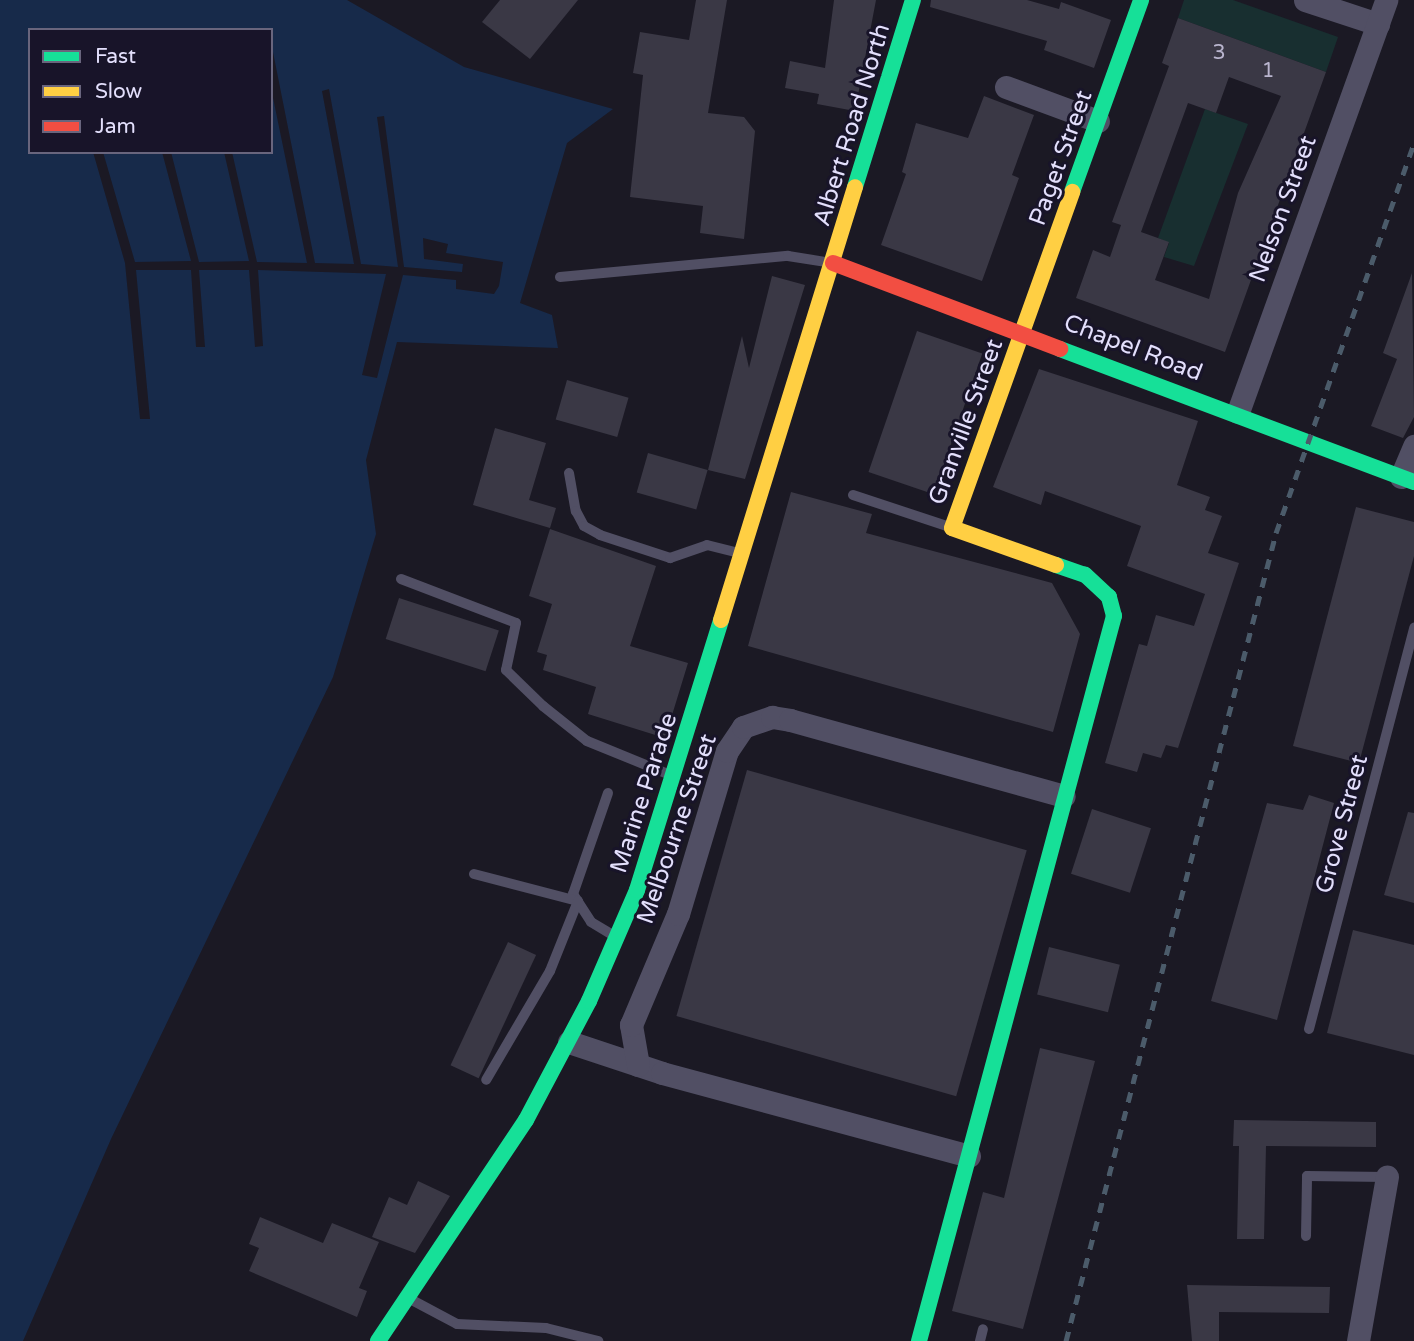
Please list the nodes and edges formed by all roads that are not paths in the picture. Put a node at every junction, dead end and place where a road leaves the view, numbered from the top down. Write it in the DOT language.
graph roads {
  1 [pos="914,0"];
  2 [pos="1142,0"];
  3 [pos="1305,0"];
  4 [pos="1386,0"];
  5 [pos="1378,24"];
  6 [pos="1006,87"];
  7 [pos="1098,121"];
  8 [pos="833,263"];
  9 [pos="560,277"];
  10 [pos="1023,331"];
  11 [pos="1238,412"];
  12 [pos="1414,446"];
  13 [pos="569,473"];
  14 [pos="1407,479"];
  15 [pos="853,495"];
  16 [pos="952,528"];
  17 [pos="741,554"];
  18 [pos="401,579"];
  19 [pos="1414,628"];
  20 [pos="674,776"];
  21 [pos="608,793"];
  22 [pos="1063,796"];
  23 [pos="474,874"];
  24 [pos="578,901"];
  25 [pos="617,937"];
  26 [pos="1309,1029"];
  27 [pos="569,1042"];
  28 [pos="638,1065"];
  29 [pos="486,1080"];
  30 [pos="969,1156"];
  31 [pos="1387,1177"];
  32 [pos="1306,1236"];
  33 [pos="410,1300"];
  34 [pos="379,1341"];
  35 [pos="598,1341"];
  36 [pos="919,1341"];
  37 [pos="1358,1341"];
  1 -- 8 [label="street, Albert Road North"];
  2 -- 7 [label="street, Paget Street"];
  3 -- 5 [label="street"];
  4 -- 5 [label="street, Nelson Street"];
  5 -- 11 [label="street, Nelson Street"];
  6 -- 7 [label="street"];
  7 -- 10 [label="street, Paget Street"];
  8 -- 9 [label="lane"];
  8 -- 10 [label="street, Chapel Road"];
  8 -- 17 [label="street, Marine Parade"];
  10 -- 11 [label="street, Chapel Road"];
  10 -- 16 [label="street, Granville Street"];
  11 -- 14 [label="street, Chapel Road"];
  12 -- 14 [label="street"];
  13 -- 17 [label="lane"];
  15 -- 16 [label="lane"];
  16 -- 22 [label="street"];
  17 -- 20 [label="street, Marine Parade"];
  18 -- 20 [label="lane"];
  19 -- 26 [label="lane, Grove Street"];
  20 -- 25 [label="street, Marine Parade"];
  21 -- 24 [label="lane"];
  22 -- 28 [label="street, Melbourne Street"];
  22 -- 30 [label="street"];
  23 -- 24 [label="lane"];
  24 -- 25 [label="lane"];
  24 -- 29 [label="lane"];
  25 -- 27 [label="street, Marine Parade"];
  27 -- 28 [label="street"];
  27 -- 33 [label="street, Marine Parade"];
  28 -- 30 [label="street"];
  30 -- 36 [label="street"];
  31 -- 32 [label="lane"];
  31 -- 37 [label="street"];
  33 -- 34 [label="street, Marine Parade"];
  33 -- 35 [label="lane"];
}
